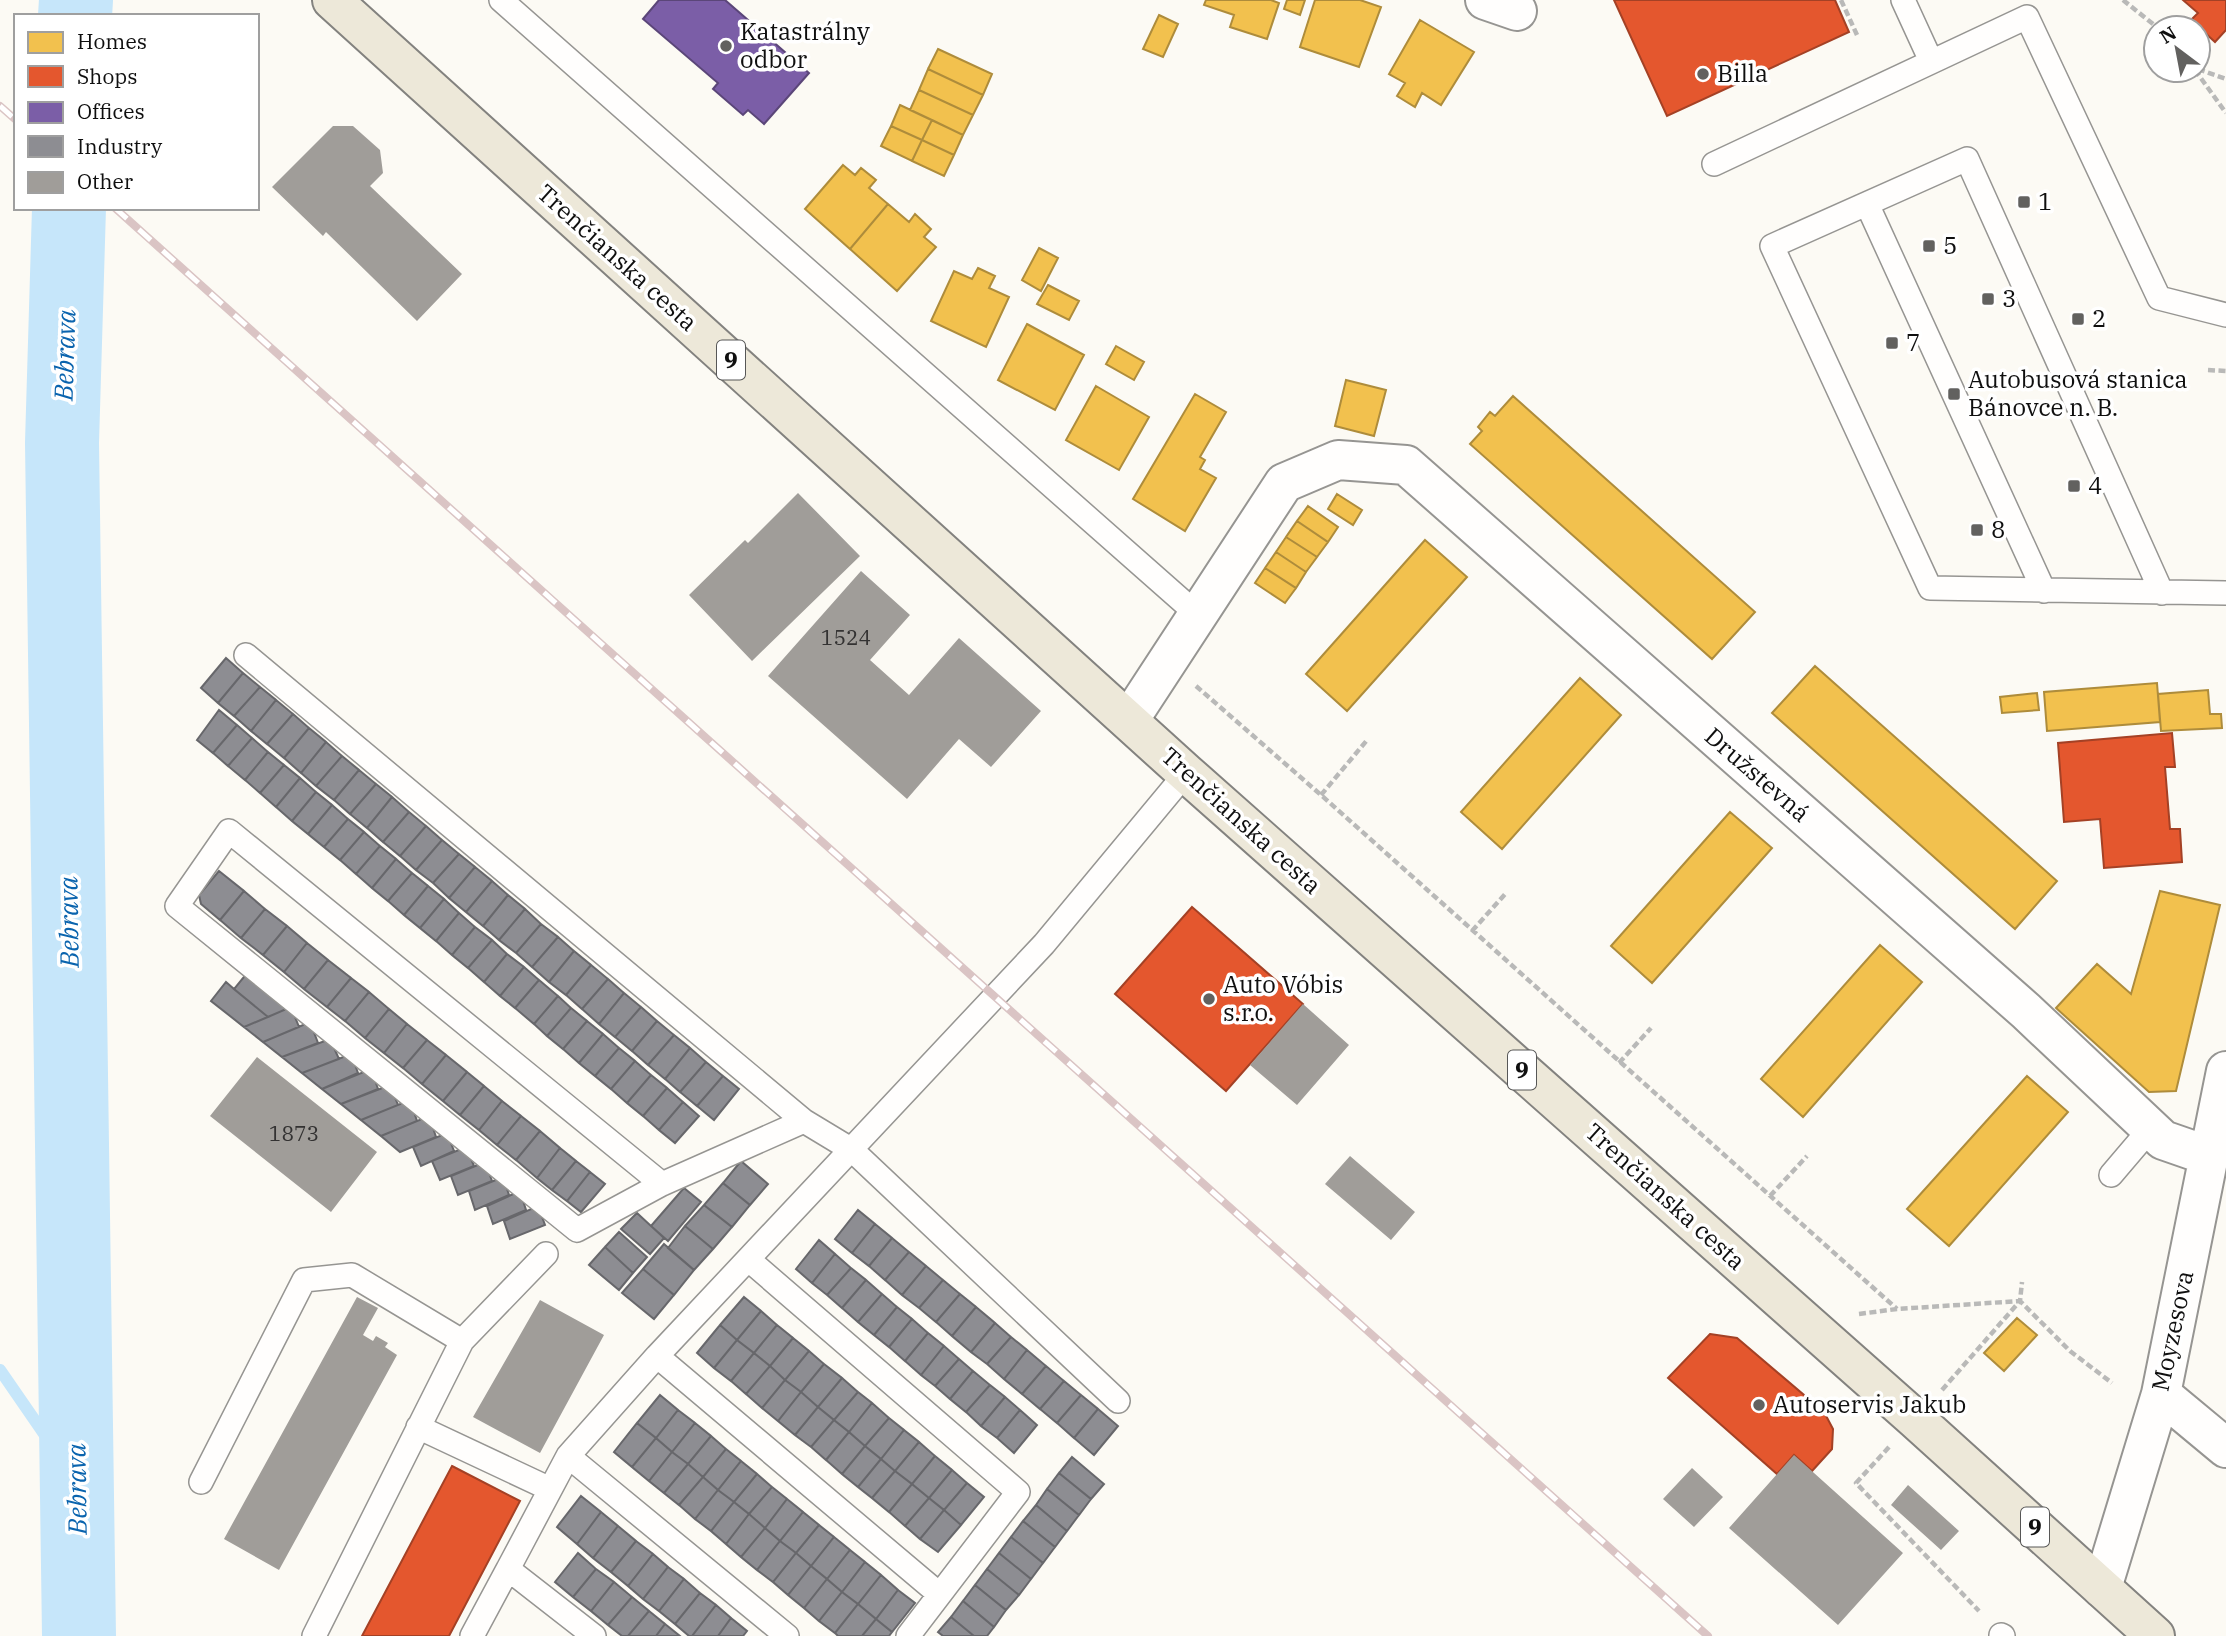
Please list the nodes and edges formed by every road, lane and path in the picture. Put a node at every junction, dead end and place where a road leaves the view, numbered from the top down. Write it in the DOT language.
graph roads {
  1 [pos="332,0"];
  2 [pos="501,0"];
  3 [pos="1841,0"];
  4 [pos="1903,0"];
  5 [pos="2123,0"];
  6 [pos="2142,15"];
  7 [pos="1857,35"];
  8 [pos="1931,61"];
  9 [pos="2206,84"];
  10 [pos="2226,113"];
  11 [pos="1714,164"];
  12 [pos="1867,204"];
  13 [pos="2226,315"];
  14 [pos="2208,370"];
  15 [pos="2226,371"];
  16 [pos="2044,591"];
  17 [pos="2162,593"];
  18 [pos="2226,593"];
  19 [pos="1198,615"];
  20 [pos="246,655"];
  21 [pos="1168,662"];
  22 [pos="1129,720"];
  23 [pos="1368,739"];
  24 [pos="1186,773"];
  25 [pos="1321,794"];
  26 [pos="1507,892"];
  27 [pos="1472,931"];
  28 [pos="1651,1028"];
  29 [pos="1619,1063"];
  30 [pos="2226,1071"];
  31 [pos="804,1121"];
  32 [pos="2157,1134"];
  33 [pos="852,1150"];
  34 [pos="1808,1156"];
  35 [pos="2209,1156"];
  36 [pos="2111,1175"];
  37 [pos="662,1184"];
  38 [pos="1770,1196"];
  39 [pos="546,1254"];
  40 [pos="749,1260"];
  41 [pos="2022,1282"];
  42 [pos="2020,1301"];
  43 [pos="1897,1309"];
  44 [pos="1858,1314"];
  45 [pos="462,1341"];
  46 [pos="657,1356"];
  47 [pos="2112,1383"];
  48 [pos="1941,1391"];
  49 [pos="2161,1394"];
  50 [pos="1118,1401"];
  51 [pos="418,1427"];
  52 [pos="1892,1444"];
  53 [pos="2226,1448"];
  54 [pos="568,1456"];
  55 [pos="201,1482"];
  56 [pos="550,1489"];
  57 [pos="508,1569"];
  58 [pos="2102,1588"];
  59 [pos="939,1594"];
  60 [pos="2002,1635"];
  61 [pos="314,1636"];
  62 [pos="472,1636"];
  63 [pos="594,1636"];
  64 [pos="788,1636"];
  65 [pos="908,1636"];
  66 [pos="2154,1636"];
  1 -- 22 [label="main road, Trenčianska cesta / 9"];
  2 -- 19 [label="lane"];
  3 -- 7 [label="path"];
  4 -- 8 [label="lane"];
  5 -- 6 [label="path"];
  8 -- 11 [label="lane"];
  8 -- 13 [label="lane"];
  9 -- 10 [label="path"];
  12 -- 16 [label="lane"];
  12 -- 16 [label="lane"];
  12 -- 17 [label="lane"];
  14 -- 15 [label="path"];
  16 -- 17 [label="lane"];
  17 -- 18 [label="lane"];
  19 -- 21 [label="street"];
  19 -- 32 [label="street, Družstevná"];
  20 -- 31 [label="lane"];
  21 -- 22 [label="street"];
  21 -- 25 [label="path"];
  22 -- 24 [label="main road, Trenčianska cesta / 9"];
  23 -- 25 [label="path"];
  24 -- 33 [label="lane"];
  24 -- 58 [label="main road, Trenčianska cesta / 9"];
  25 -- 27 [label="path"];
  26 -- 27 [label="path"];
  27 -- 29 [label="path"];
  28 -- 29 [label="path"];
  29 -- 38 [label="path"];
  30 -- 35 [label="street, Moyzesova"];
  31 -- 33 [label="lane"];
  31 -- 37 [label="lane"];
  32 -- 35 [label="street, Družstevná"];
  32 -- 36 [label="lane"];
  33 -- 40 [label="lane"];
  33 -- 50 [label="lane"];
  34 -- 38 [label="path"];
  35 -- 49 [label="street, Moyzesova"];
  37 -- 37 [label="lane"];
  38 -- 43 [label="path"];
  39 -- 45 [label="lane"];
  40 -- 46 [label="lane"];
  40 -- 59 [label="lane"];
  41 -- 42 [label="path"];
  42 -- 43 [label="path"];
  42 -- 47 [label="path"];
  42 -- 48 [label="path"];
  43 -- 44 [label="path"];
  45 -- 51 [label="lane"];
  45 -- 55 [label="lane"];
  46 -- 54 [label="lane"];
  46 -- 59 [label="lane"];
  49 -- 53 [label="street"];
  49 -- 58 [label="street, Moyzesova"];
  51 -- 56 [label="lane"];
  51 -- 61 [label="lane"];
  52 -- 60 [label="path"];
  54 -- 56 [label="lane"];
  54 -- 64 [label="lane"];
  56 -- 57 [label="lane"];
  57 -- 62 [label="lane"];
  57 -- 63 [label="lane"];
  58 -- 66 [label="main road, Trenčianska cesta / 9"];
  59 -- 65 [label="lane"];
}
